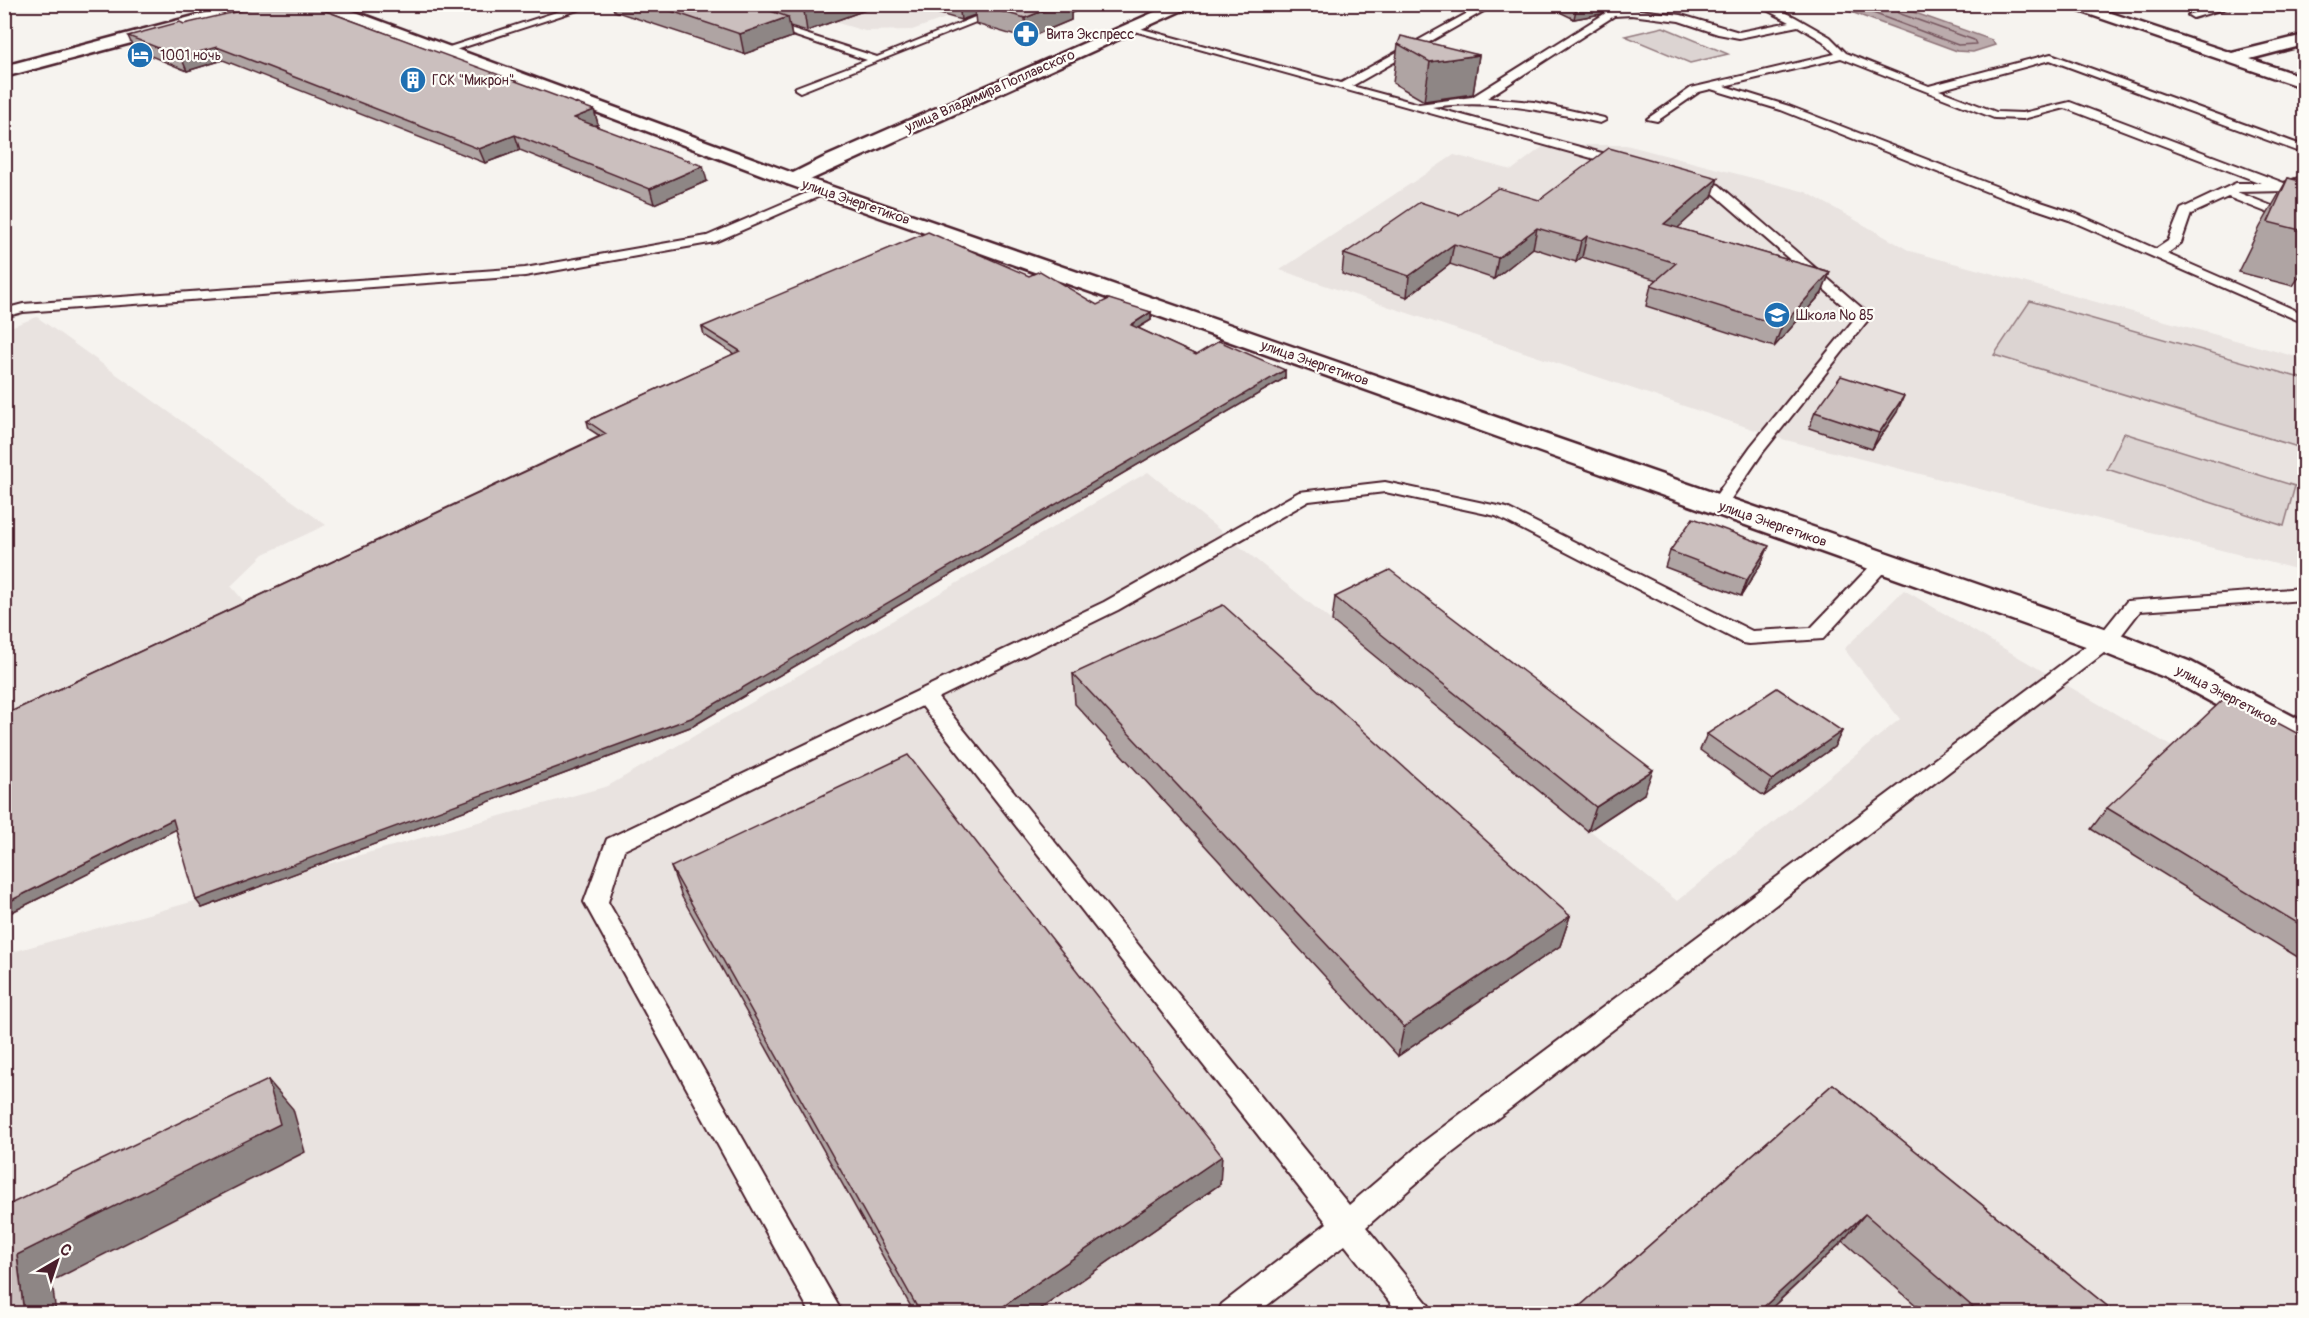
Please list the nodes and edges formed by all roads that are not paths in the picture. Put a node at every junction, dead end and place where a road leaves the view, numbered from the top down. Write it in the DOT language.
graph roads {
  1 [pos="260,4"];
  2 [pos="318,4"];
  3 [pos="592,4"];
  4 [pos="1017,4"];
  5 [pos="1188,4"];
  6 [pos="1491,4"];
  7 [pos="1759,4"];
  8 [pos="2067,4"];
  9 [pos="2236,4"];
  10 [pos="2193,15"];
  11 [pos="751,19"];
  12 [pos="1798,23"];
  13 [pos="1132,29"];
  14 [pos="2304,40"];
  15 [pos="445,50"];
  16 [pos="1842,55"];
  17 [pos="2231,58"];
  18 [pos="877,60"];
  19 [pos="4,72"];
  20 [pos="2304,83"];
  21 [pos="1343,86"];
  22 [pos="1710,86"];
  23 [pos="800,89"];
  24 [pos="1929,89"];
  25 [pos="1474,101"];
  26 [pos="1418,106"];
  27 [pos="1653,119"];
  28 [pos="1600,120"];
  29 [pos="2304,150"];
  30 [pos="1636,166"];
  31 [pos="1681,178"];
  32 [pos="794,180"];
  33 [pos="2304,180"];
  34 [pos="2283,187"];
  35 [pos="823,190"];
  36 [pos="2227,192"];
  37 [pos="2304,223"];
  38 [pos="2157,254"];
  39 [pos="4,313"];
  40 [pos="2304,320"];
  41 [pos="1718,505"];
  42 [pos="1883,563"];
  43 [pos="2304,594"];
  44 [pos="2106,641"];
  45 [pos="925,696"];
  46 [pos="2304,737"];
  47 [pos="1347,1225"];
  48 [pos="828,1314"];
  49 [pos="1232,1314"];
  50 [pos="1418,1314"];
  1 -- 19 [label="street"];
  2 -- 15 [label="street, улица Энергетиков"];
  3 -- 15 [label="lane"];
  4 -- 18 [label="lane"];
  5 -- 13 [label="street, улица Владимира Поплавского"];
  6 -- 21 [label="lane"];
  7 -- 12 [label="lane"];
  8 -- 17 [label="street"];
  9 -- 10 [label="lane"];
  11 -- 18 [label="lane"];
  12 -- 16 [label="lane"];
  12 -- 25 [label="lane"];
  13 -- 21 [label="lane"];
  13 -- 32 [label="street, улица Владимира Поплавского"];
  14 -- 17 [label="street"];
  15 -- 32 [label="street, улица Энергетиков"];
  16 -- 22 [label="lane"];
  16 -- 24 [label="lane"];
  17 -- 20 [label="street"];
  18 -- 23 [label="lane"];
  21 -- 26 [label="lane"];
  22 -- 27 [label="lane"];
  22 -- 38 [label="lane"];
  24 -- 29 [label="lane"];
  24 -- 34 [label="lane"];
  25 -- 26 [label="lane"];
  25 -- 28 [label="lane"];
  26 -- 30 [label="lane"];
  31 -- 41 [label="lane"];
  32 -- 35 [label="street, улица Энергетиков"];
  33 -- 34 [label="lane"];
  34 -- 36 [label="lane"];
  35 -- 39 [label="lane"];
  35 -- 41 [label="street, улица Энергетиков"];
  36 -- 37 [label="lane"];
  36 -- 38 [label="lane"];
  38 -- 40 [label="lane"];
  41 -- 42 [label="street, улица Энергетиков"];
  42 -- 44 [label="street, улица Энергетиков"];
  42 -- 45 [label="lane"];
  43 -- 44 [label="lane"];
  44 -- 46 [label="street, улица Энергетиков"];
  44 -- 47 [label="lane"];
  45 -- 47 [label="lane"];
  45 -- 48 [label="lane"];
  47 -- 49 [label="lane"];
  47 -- 50 [label="lane"];
}
